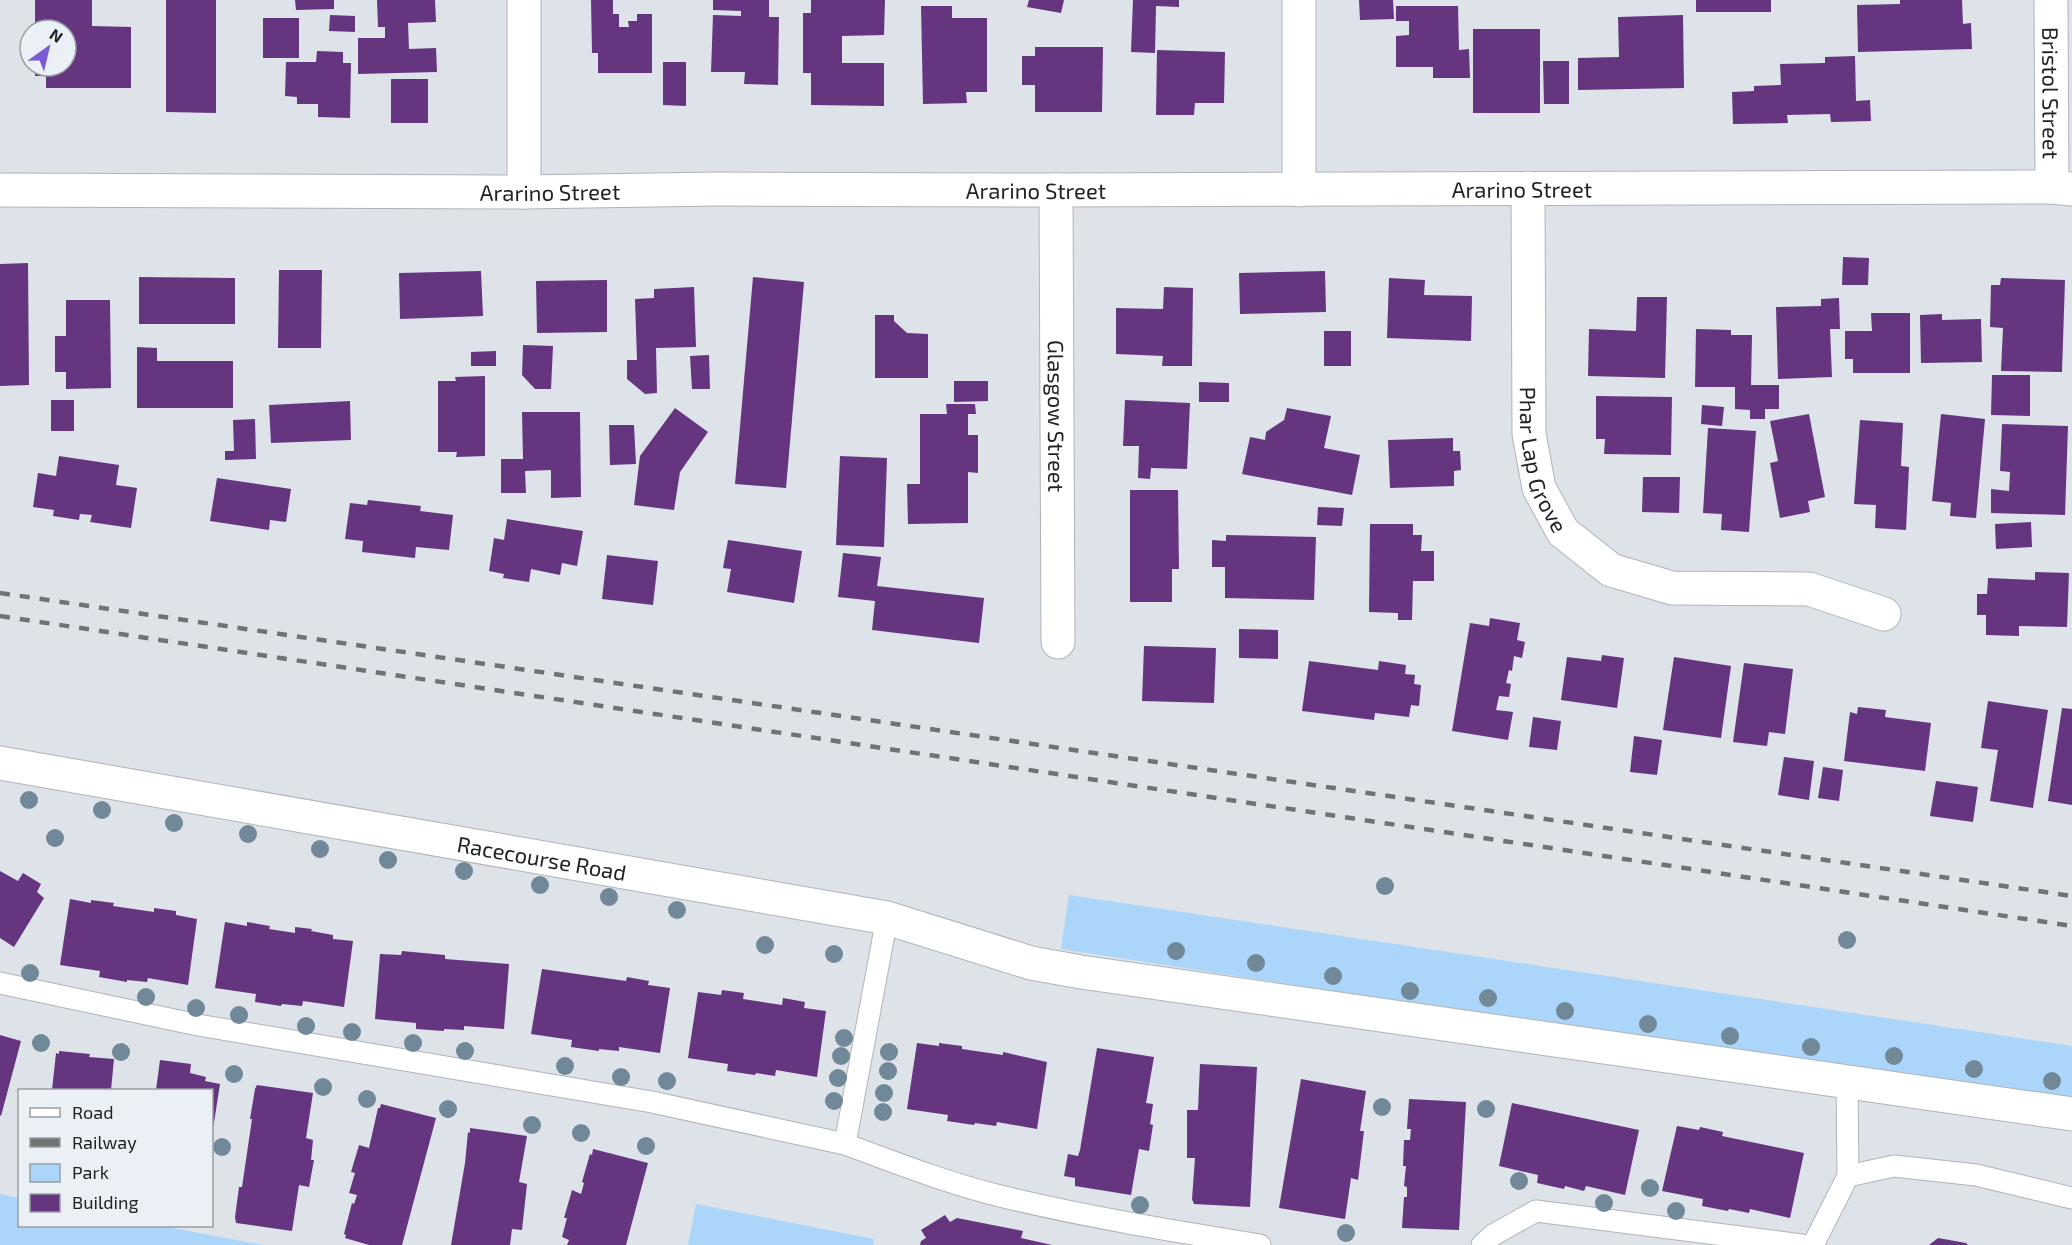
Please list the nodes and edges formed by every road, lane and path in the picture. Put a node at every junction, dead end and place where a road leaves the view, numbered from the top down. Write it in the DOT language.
graph roads {
  1 [pos="524,0"];
  2 [pos="1299,0"];
  3 [pos="2051,0"];
  4 [pos="1528,188"];
  5 [pos="2062,188"];
  6 [pos="0,190"];
  7 [pos="1056,190"];
  8 [pos="1299,190"];
  9 [pos="524,192"];
  10 [pos="1884,614"];
  11 [pos="1058,642"];
  12 [pos="0,763"];
  13 [pos="887,918"];
  14 [pos="0,983"];
  15 [pos="1847,1081"];
  16 [pos="2072,1114"];
  17 [pos="845,1144"];
  18 [pos="1848,1176"];
  19 [pos="2072,1198"];
  20 [pos="1260,1245"];
  21 [pos="1482,1245"];
  22 [pos="1802,1245"];
  23 [pos="1813,1245"];
  1 -- 9 [label="street"];
  2 -- 8 [label="street"];
  3 -- 5 [label="street, Bristol Street"];
  4 -- 5 [label="street, Ararino Street"];
  4 -- 8 [label="street, Ararino Street"];
  4 -- 10 [label="street, Phar Lap Grove"];
  6 -- 9 [label="street, Ararino Street"];
  7 -- 8 [label="street, Ararino Street"];
  7 -- 9 [label="street, Ararino Street"];
  7 -- 11 [label="street, Glasgow Street"];
  12 -- 13 [label="street, Racecourse Road"];
  13 -- 15 [label="street, Racecourse Road"];
  13 -- 17 [label="lane"];
  14 -- 17 [label="lane"];
  15 -- 16 [label="street, Racecourse Road"];
  15 -- 18 [label="lane"];
  17 -- 20 [label="lane"];
  18 -- 19 [label="lane"];
  18 -- 23 [label="lane"];
  21 -- 22 [label="lane"];
}
